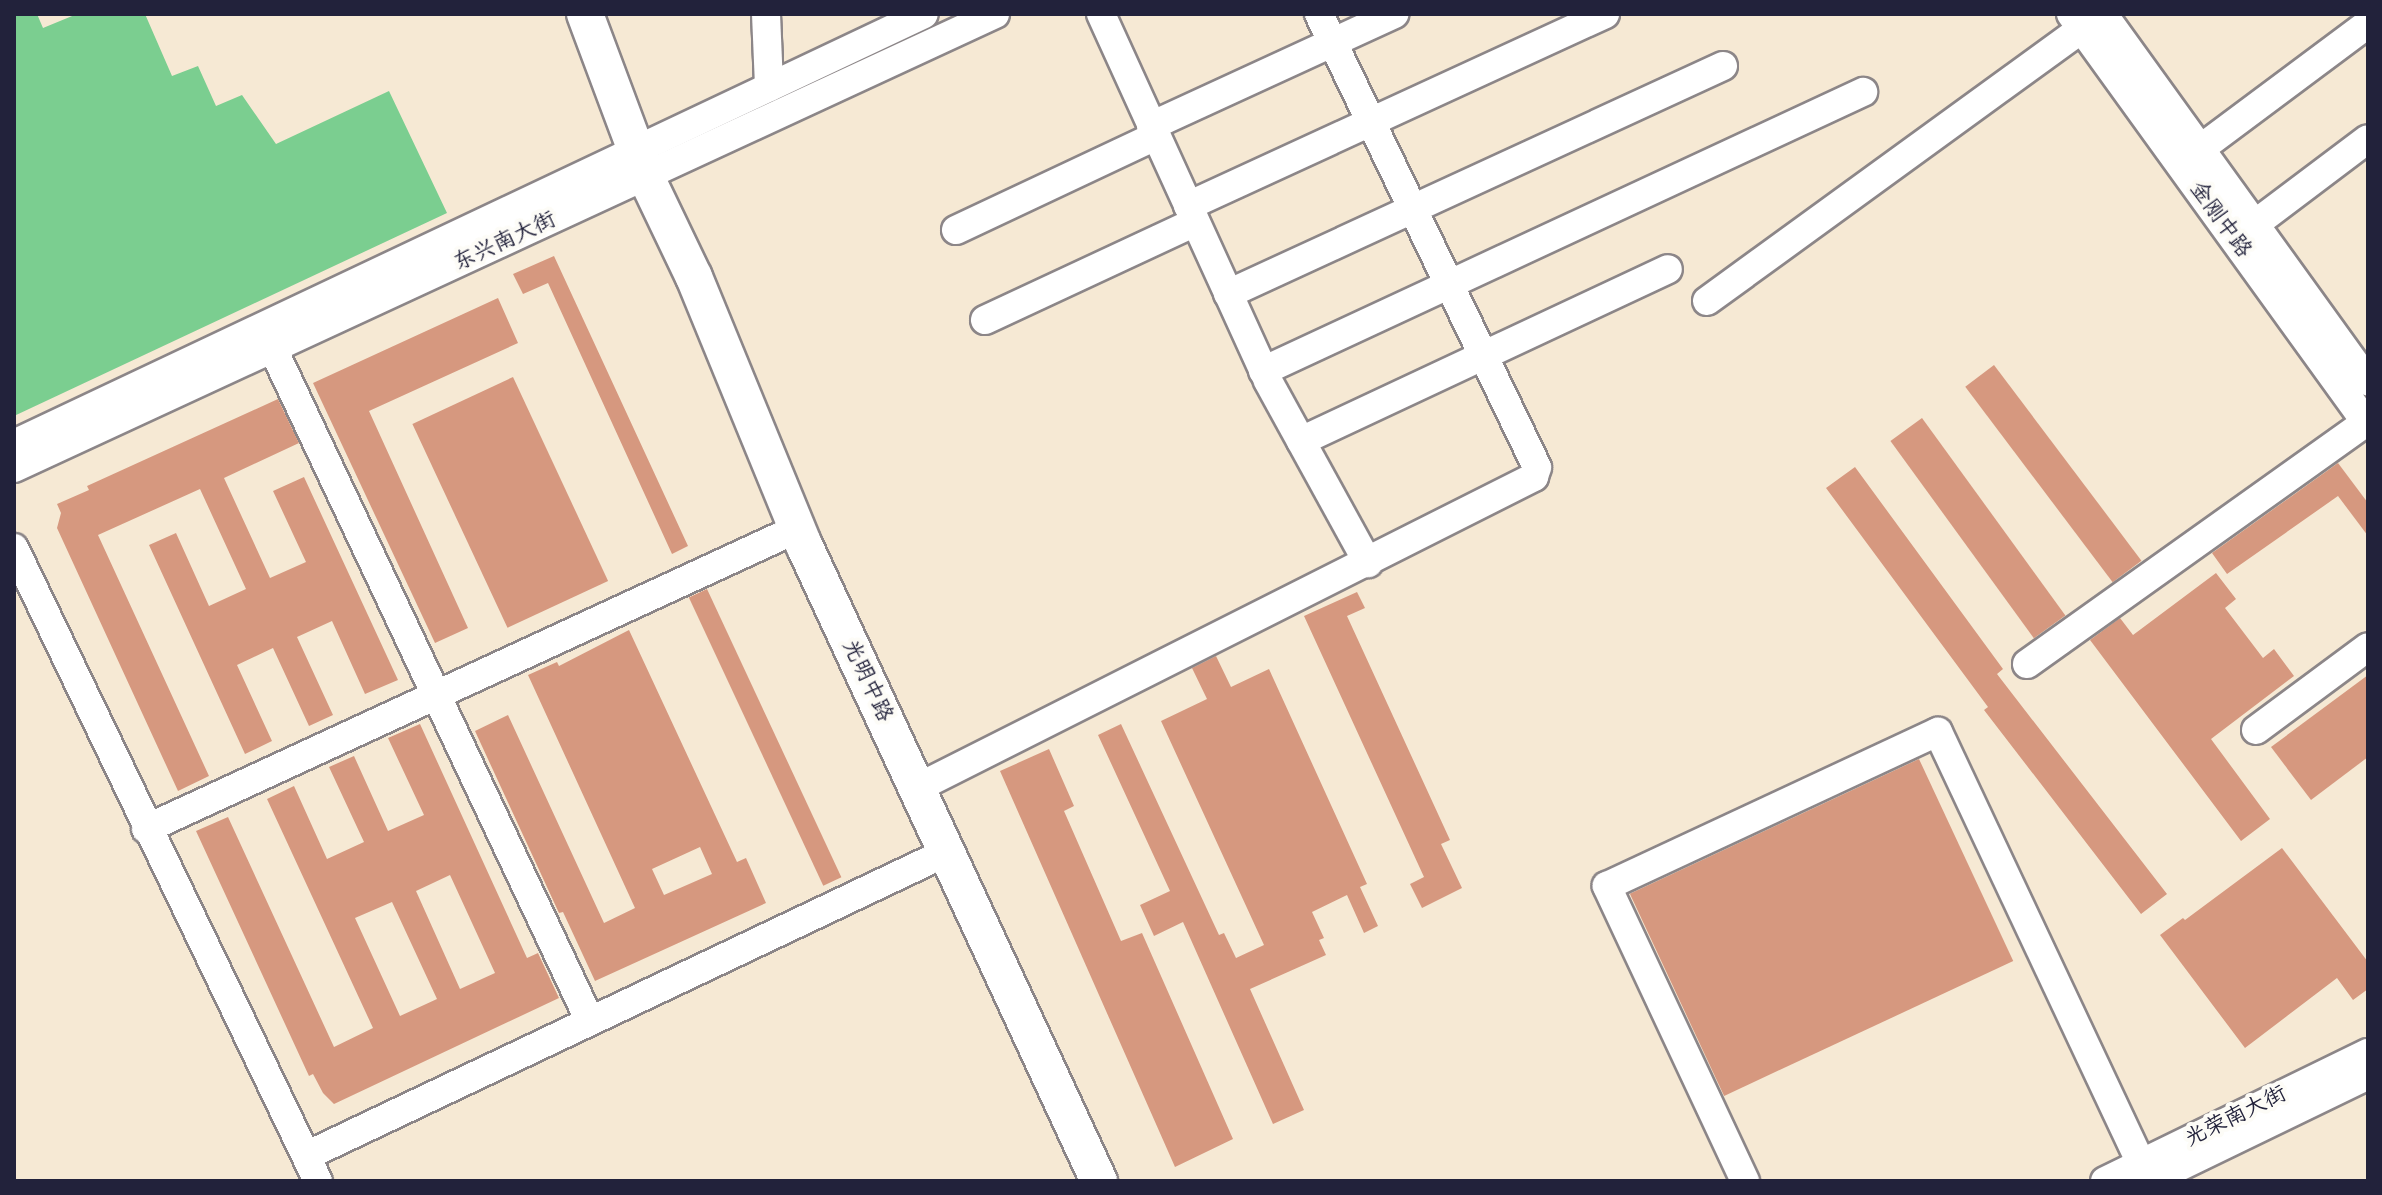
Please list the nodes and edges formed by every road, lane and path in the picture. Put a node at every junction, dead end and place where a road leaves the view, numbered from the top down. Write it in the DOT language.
graph roads {
  1 [pos="585,14"];
  2 [pos="766,14"];
  3 [pos="924,14"];
  4 [pos="995,14"];
  5 [pos="1101,14"];
  6 [pos="1319,14"];
  7 [pos="1394,14"];
  8 [pos="1605,14"];
  9 [pos="2086,19"];
  10 [pos="2368,24"];
  11 [pos="1331,43"];
  12 [pos="1723,66"];
  13 [pos="769,87"];
  14 [pos="1863,92"];
  15 [pos="1370,123"];
  16 [pos="1154,131"];
  17 [pos="2368,139"];
  18 [pos="2200,149"];
  19 [pos="641,163"];
  20 [pos="1412,209"];
  21 [pos="1192,214"];
  22 [pos="2255,224"];
  23 [pos="956,230"];
  24 [pos="1668,269"];
  25 [pos="1448,284"];
  26 [pos="1228,294"];
  27 [pos="1707,301"];
  28 [pos="985,320"];
  29 [pos="273,349"];
  30 [pos="1483,356"];
  31 [pos="1263,371"];
  32 [pos="2368,381"];
  33 [pos="2367,423"];
  34 [pos="1301,441"];
  35 [pos="14,444"];
  36 [pos="14,468"];
  37 [pos="779,537"];
  38 [pos="14,548"];
  39 [pos="1368,563"];
  40 [pos="2368,647"];
  41 [pos="2027,664"];
  42 [pos="436,695"];
  43 [pos="2256,730"];
  44 [pos="917,788"];
  45 [pos="146,829"];
  46 [pos="928,861"];
  47 [pos="590,1021"];
  48 [pos="2368,1053"];
  49 [pos="2368,1075"];
  50 [pos="312,1168"];
  51 [pos="2145,1172"];
  52 [pos="1077,1181"];
  53 [pos="1099,1181"];
  54 [pos="1745,1181"];
  55 [pos="2105,1181"];
  1 -- 19 [label="main road, 光明中路"];
  2 -- 13 [label="street"];
  3 -- 13 [label="street, 东兴南大街"];
  4 -- 19 [label="street, 东兴南大街"];
  5 -- 16 [label="street"];
  6 -- 11 [label="street"];
  7 -- 11 [label="street"];
  8 -- 15 [label="street"];
  9 -- 18 [label="street, 金刚中路"];
  9 -- 27 [label="street"];
  9 -- 33 [label="street, 金刚中路"];
  10 -- 18 [label="street"];
  11 -- 15 [label="street"];
  11 -- 16 [label="street"];
  12 -- 20 [label="street"];
  13 -- 19 [label="street, 东兴南大街"];
  14 -- 25 [label="street"];
  15 -- 20 [label="street"];
  15 -- 21 [label="street"];
  16 -- 21 [label="street"];
  16 -- 23 [label="street"];
  17 -- 22 [label="street"];
  18 -- 22 [label="street, 金刚中路"];
  19 -- 29 [label="street, 东兴南大街"];
  19 -- 35 [label="street, 东兴南大街"];
  19 -- 37 [label="main road, 光明中路"];
  19 -- 44 [label="main road, 光明中路"];
  20 -- 25 [label="street"];
  20 -- 26 [label="street"];
  21 -- 26 [label="street"];
  21 -- 28 [label="street"];
  22 -- 32 [label="street, 金刚中路"];
  24 -- 30 [label="street"];
  25 -- 30 [label="street"];
  25 -- 31 [label="street"];
  26 -- 31 [label="street"];
  29 -- 36 [label="street, 东兴南大街"];
  29 -- 42 [label="street"];
  30 -- 34 [label="street"];
  30 -- 39 [label="street"];
  31 -- 34 [label="street"];
  33 -- 41 [label="street"];
  34 -- 39 [label="street"];
  37 -- 42 [label="street"];
  37 -- 46 [label="main road, 光明中路"];
  38 -- 45 [label="street"];
  39 -- 44 [label="street"];
  40 -- 43 [label="street"];
  42 -- 45 [label="street"];
  42 -- 47 [label="street"];
  44 -- 53 [label="main road, 光明中路"];
  45 -- 50 [label="street"];
  46 -- 47 [label="street"];
  46 -- 52 [label="main road, 光明中路"];
  47 -- 50 [label="street"];
  48 -- 51 [label="street, 光荣南大街"];
  49 -- 51 [label="street, 光荣南大街"];
  51 -- 54 [label="street"];
  51 -- 55 [label="street, 光荣南大街"];
}
